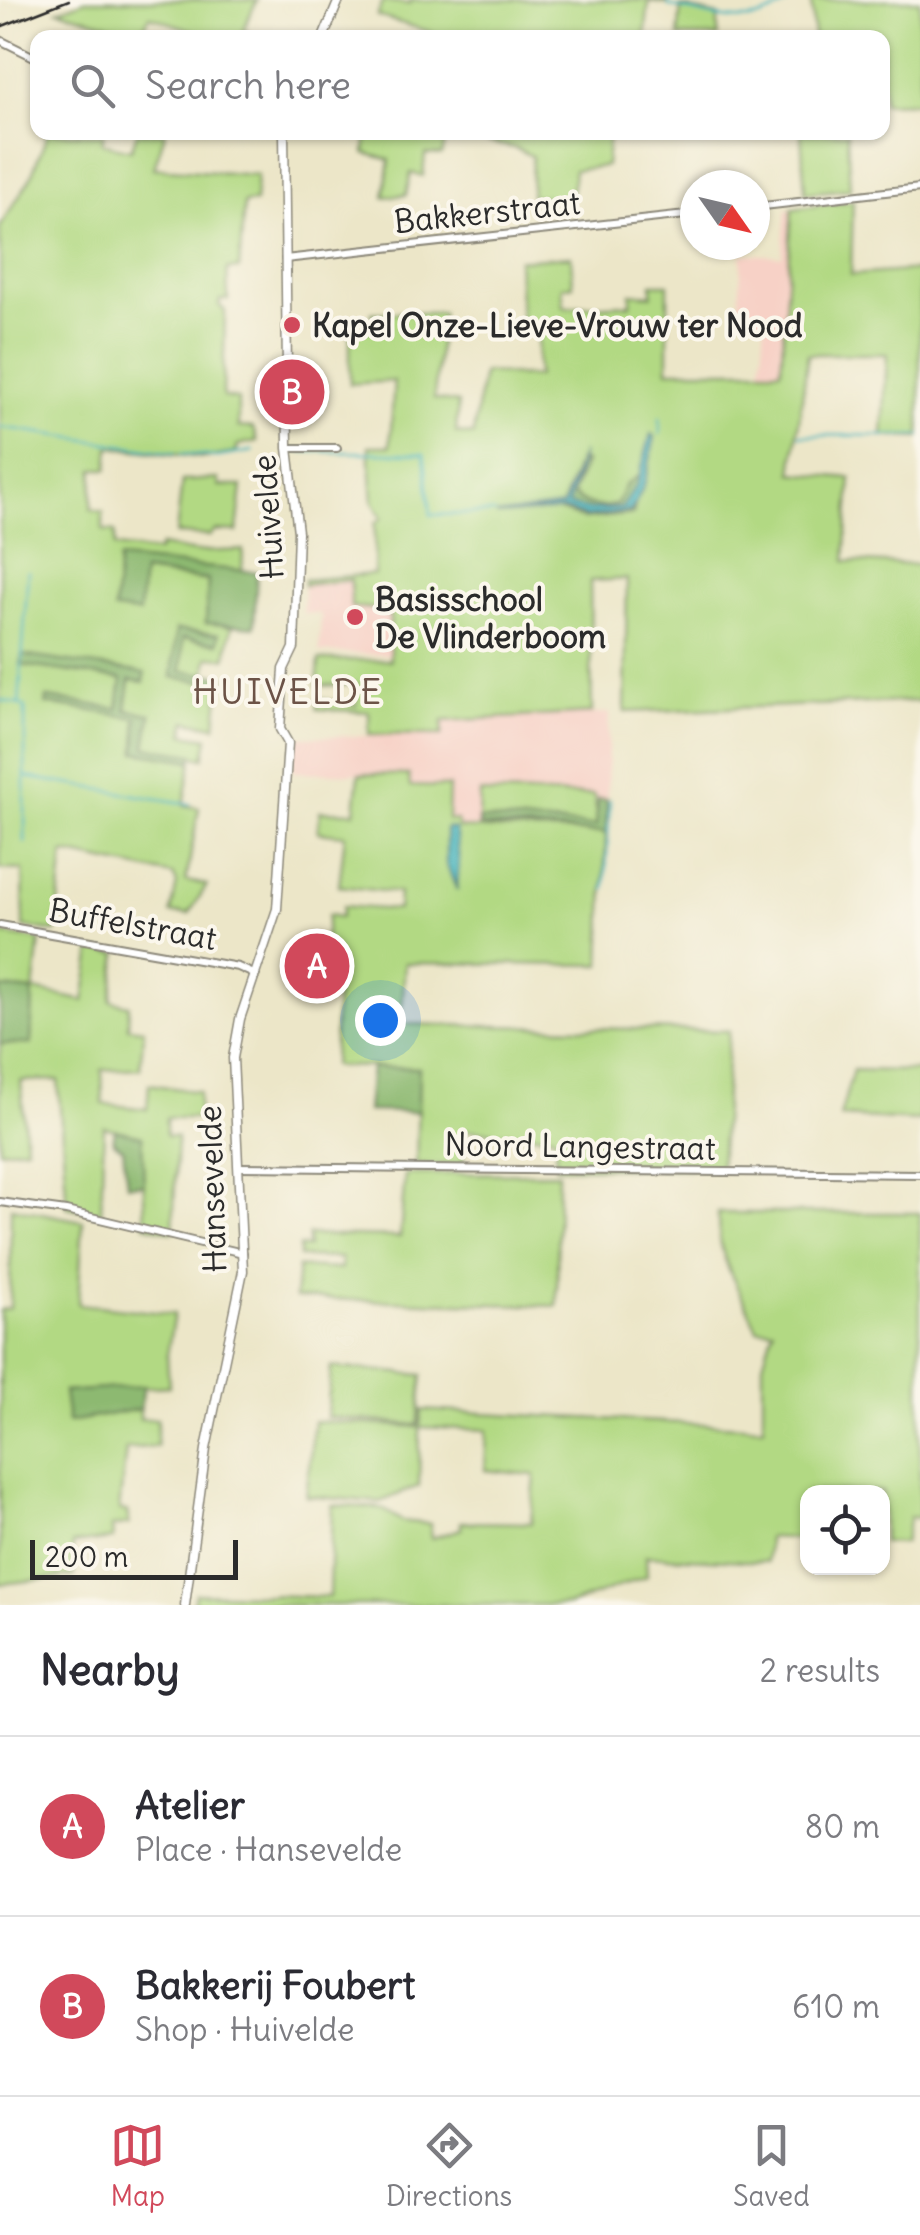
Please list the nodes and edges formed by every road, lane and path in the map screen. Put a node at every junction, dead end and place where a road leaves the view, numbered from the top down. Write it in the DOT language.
graph roads {
  1 [pos="339,0"];
  2 [pos="326,30"];
  3 [pos="0,40"];
  4 [pos="30,55"];
  5 [pos="284,140"];
  6 [pos="920,188"];
  7 [pos="770,205"];
  8 [pos="680,216"];
  9 [pos="285,259"];
  10 [pos="288,448"];
  11 [pos="337,448"];
  12 [pos="287,773"];
  13 [pos="0,925"];
  14 [pos="256,975"];
  15 [pos="239,1167"];
  16 [pos="920,1174"];
  17 [pos="0,1202"];
  18 [pos="243,1253"];
  19 [pos="186,1605"];
  1 -- 2 [label="street"];
  3 -- 4 [label="street"];
  5 -- 9 [label="street, Huivelde"];
  6 -- 7 [label="street"];
  8 -- 9 [label="street, Bakkerstraat"];
  9 -- 10 [label="street, Huivelde"];
  10 -- 11 [label="street"];
  10 -- 12 [label="street, Huivelde"];
  12 -- 14 [label="street, Hansevelde"];
  13 -- 14 [label="street, Buffelstraat"];
  14 -- 15 [label="street, Hansevelde"];
  15 -- 16 [label="street, Noord Langestraat"];
  15 -- 18 [label="street, Hansevelde"];
  17 -- 18 [label="street"];
  18 -- 19 [label="street, Hansevelde"];
}
